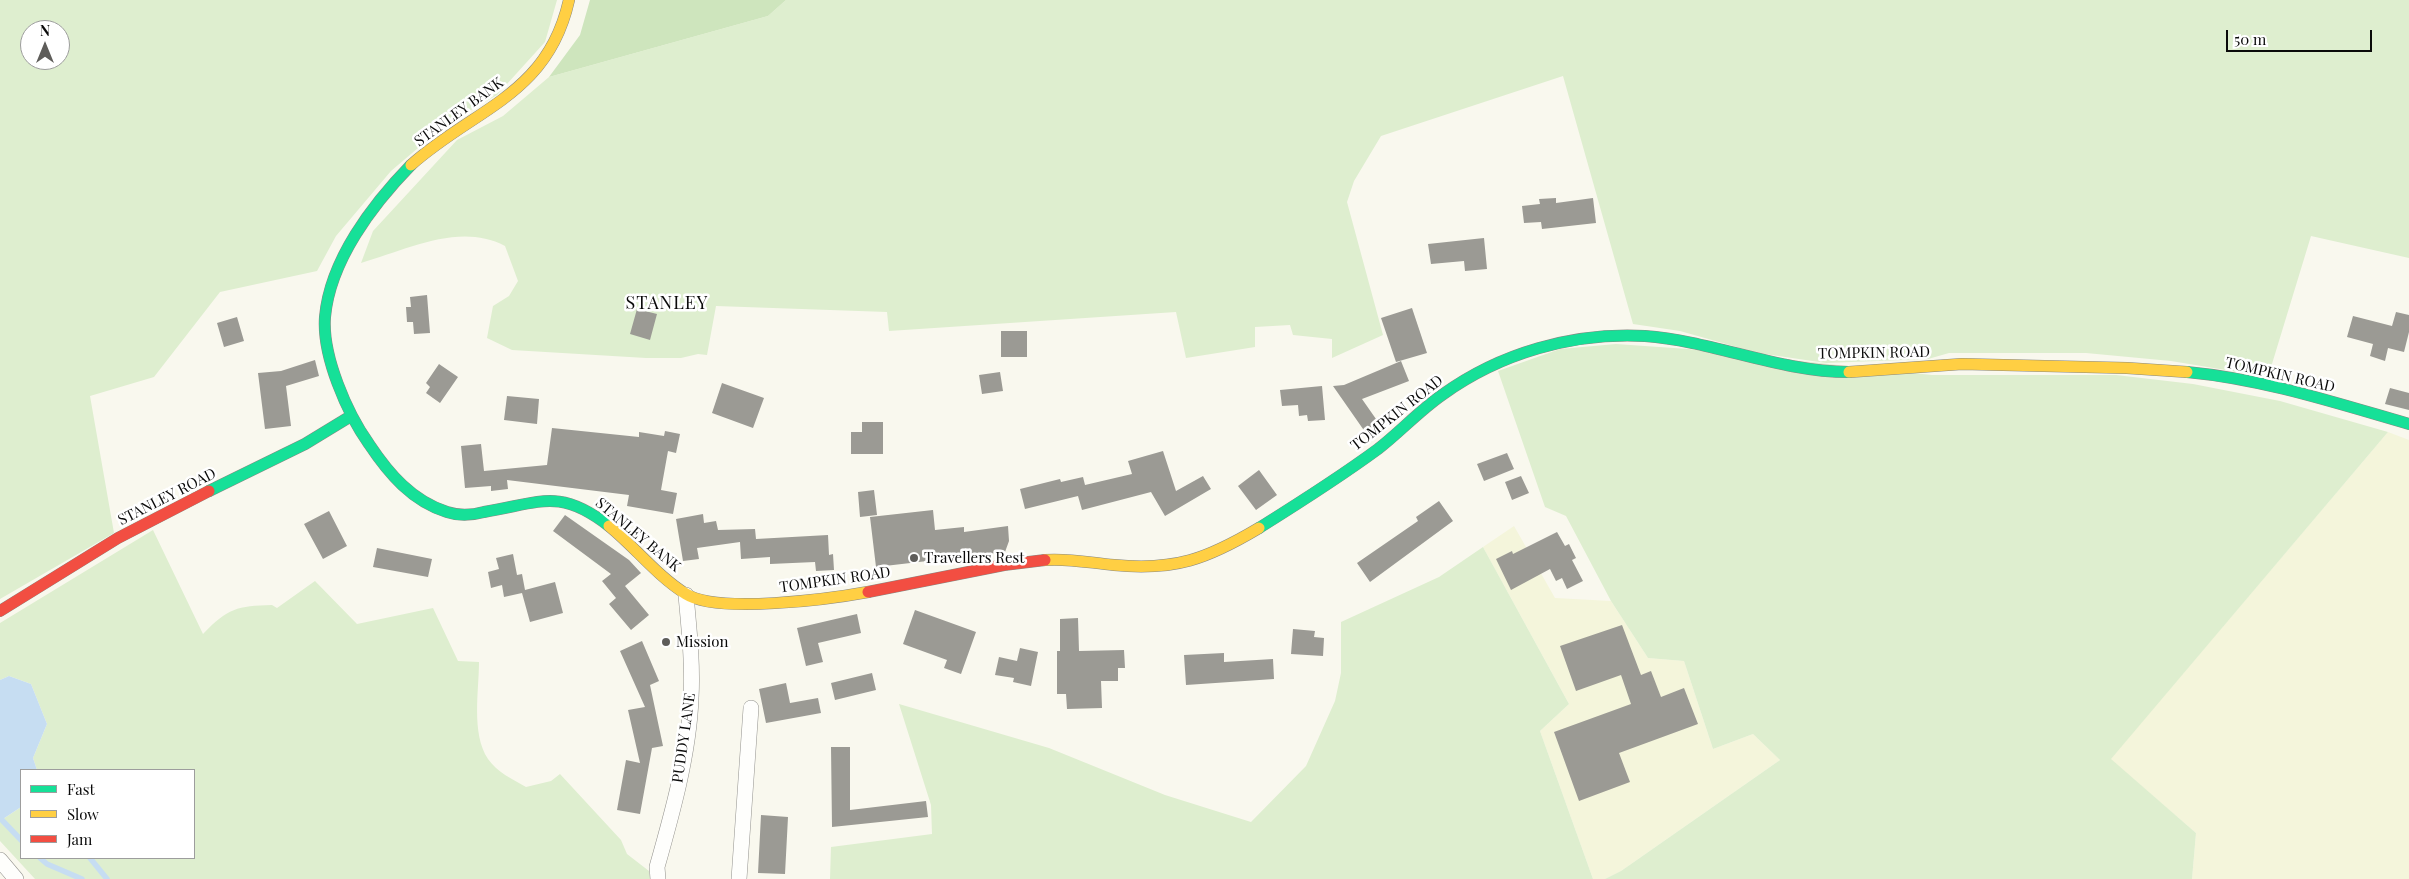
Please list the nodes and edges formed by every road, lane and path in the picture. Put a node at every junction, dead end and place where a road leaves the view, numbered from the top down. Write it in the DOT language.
graph roads {
  1 [pos="569,0"];
  2 [pos="351,416"];
  3 [pos="2409,424"];
  4 [pos="686,595"];
  5 [pos="0,611"];
  6 [pos="751,708"];
  7 [pos="0,860"];
  8 [pos="16,879"];
  9 [pos="658,879"];
  10 [pos="739,879"];
  1 -- 2 [label="street, STANLEY BANK"];
  2 -- 4 [label="street, STANLEY BANK"];
  2 -- 5 [label="street, STANLEY ROAD"];
  3 -- 4 [label="street, TOMPKIN ROAD"];
  4 -- 9 [label="street, PUDDY LANE"];
  6 -- 10 [label="street"];
  7 -- 8 [label="street"];
}
